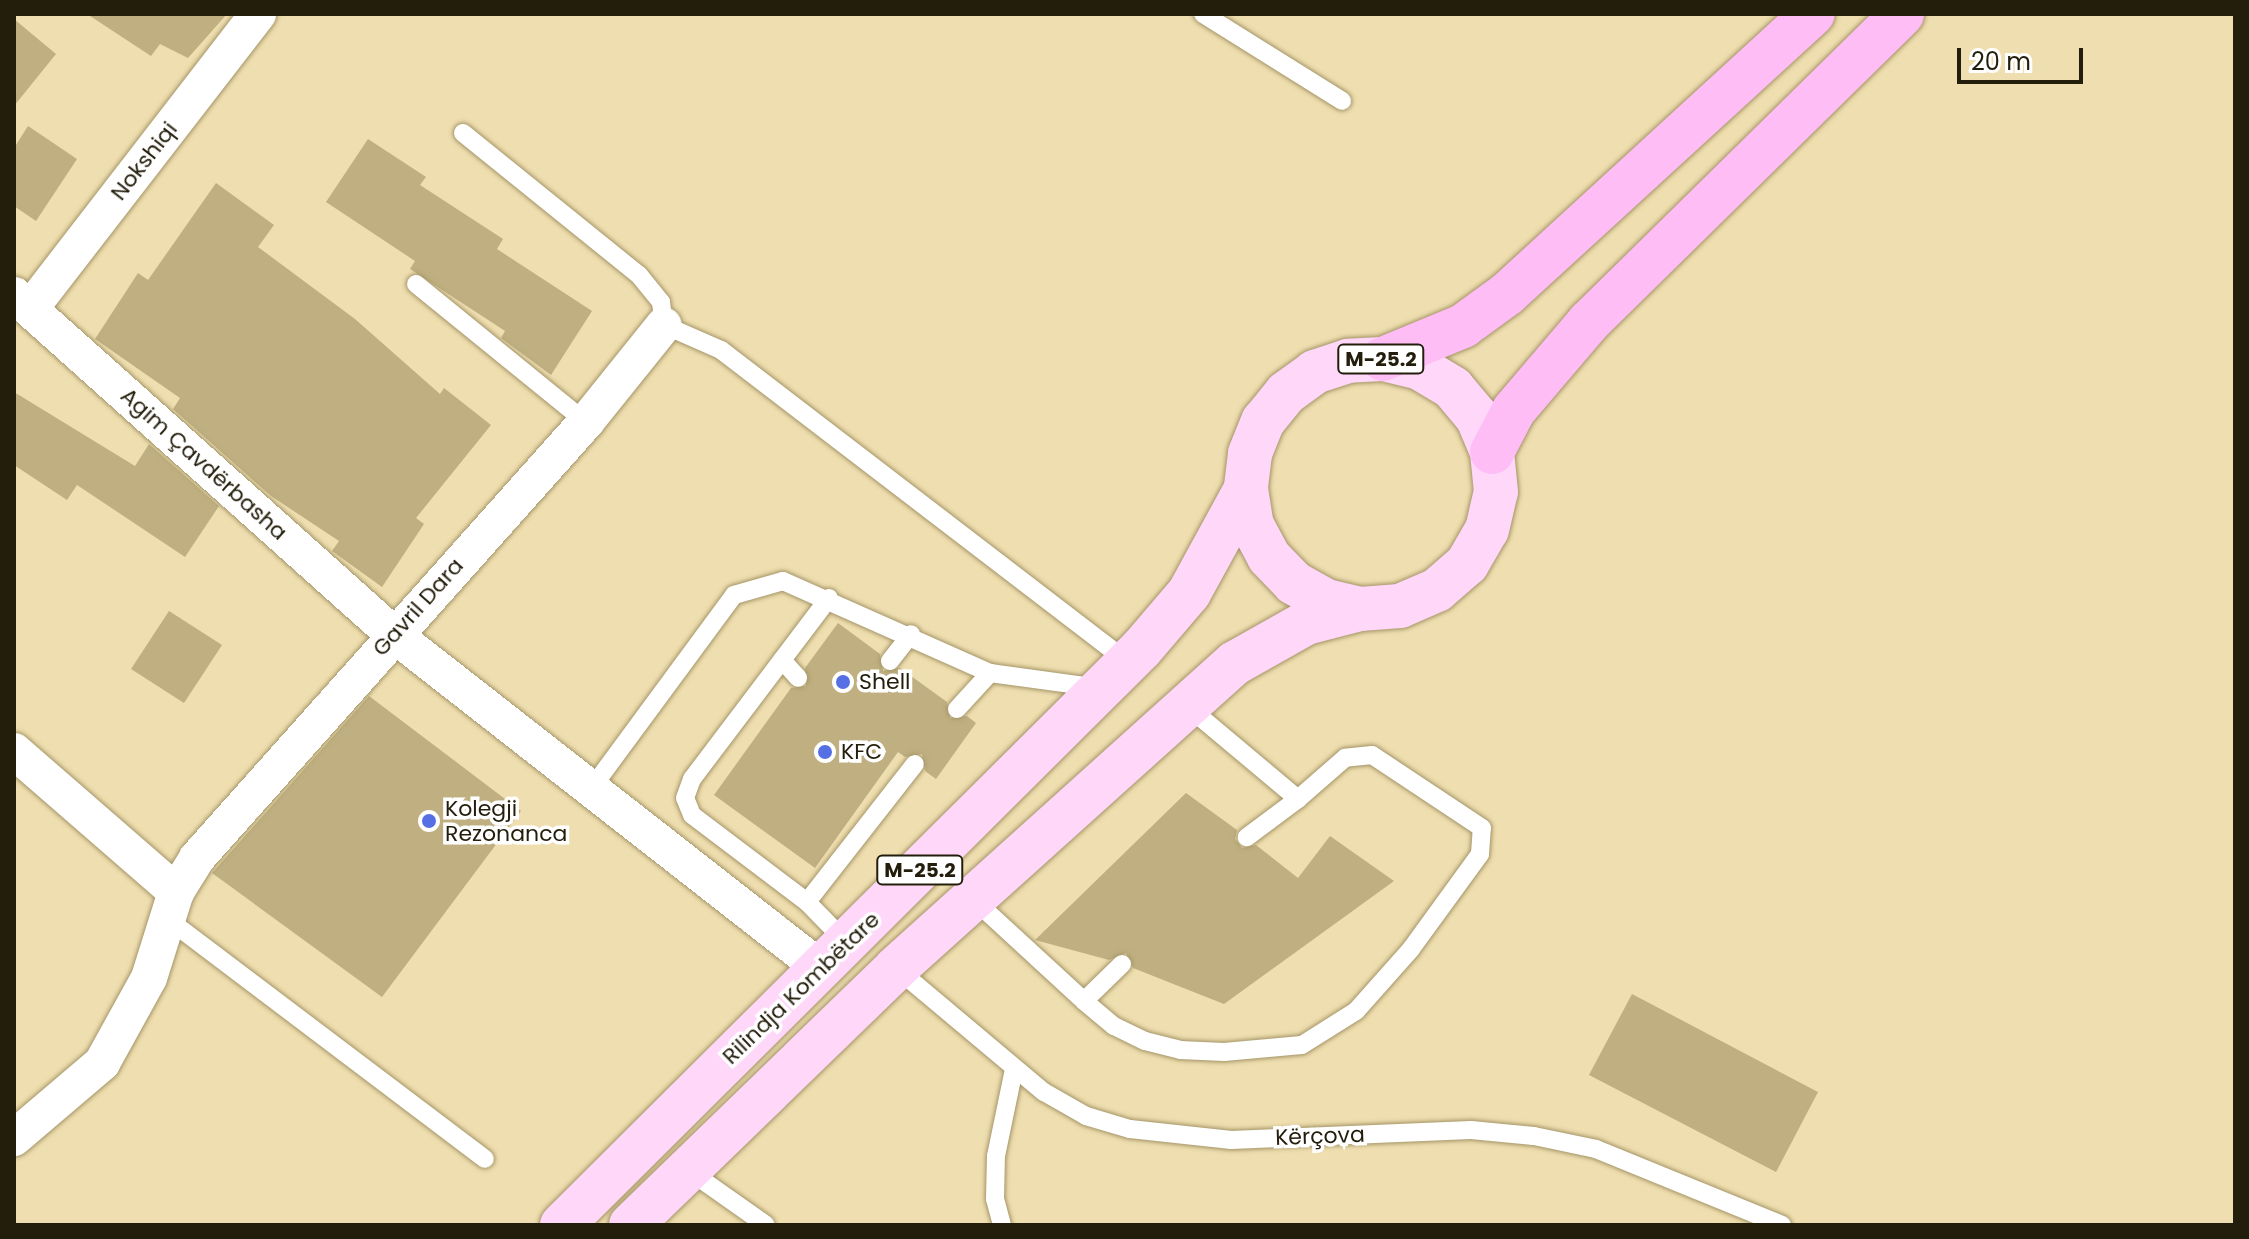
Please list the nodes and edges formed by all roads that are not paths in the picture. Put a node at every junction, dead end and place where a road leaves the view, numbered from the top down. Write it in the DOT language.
graph roads {
  1 [pos="258,14"];
  2 [pos="1203,14"];
  3 [pos="1813,14"];
  4 [pos="1902,14"];
  5 [pos="1342,101"];
  6 [pos="463,133"];
  7 [pos="416,284"];
  8 [pos="22,302"];
  9 [pos="664,325"];
  10 [pos="1383,359"];
  11 [pos="586,422"];
  12 [pos="1492,452"];
  13 [pos="1246,489"];
  14 [pos="829,598"];
  15 [pos="1360,609"];
  16 [pos="393,634"];
  17 [pos="911,634"];
  18 [pos="782,660"];
  19 [pos="890,661"];
  20 [pos="990,673"];
  21 [pos="1115,675"];
  22 [pos="798,678"];
  23 [pos="1184,704"];
  24 [pos="957,709"];
  25 [pos="14,751"];
  26 [pos="915,764"];
  27 [pos="889,765"];
  28 [pos="901,783"];
  29 [pos="591,789"];
  30 [pos="1298,799"];
  31 [pos="1247,837"];
  32 [pos="972,898"];
  33 [pos="807,902"];
  34 [pos="173,906"];
  35 [pos="833,955"];
  36 [pos="1122,964"];
  37 [pos="896,968"];
  38 [pos="1084,1001"];
  39 [pos="1014,1069"];
  40 [pos="14,1138"];
  41 [pos="485,1159"];
  42 [pos="688,1170"];
  43 [pos="762,1224"];
  44 [pos="562,1225"];
  45 [pos="631,1225"];
  46 [pos="1002,1225"];
  47 [pos="1782,1225"];
  1 -- 8 [label="street, Nokshiqi"];
  2 -- 5 [label="lane"];
  3 -- 10 [label="highway"];
  4 -- 12 [label="highway"];
  6 -- 9 [label="lane"];
  7 -- 11 [label="lane"];
  8 -- 16 [label="street, Agim Çavdërbasha"];
  9 -- 11 [label="street, Gavril Dara"];
  9 -- 21 [label="lane"];
  10 -- 12 [label="main road, M-25.2"];
  10 -- 13 [label="main road, M-25.2"];
  11 -- 16 [label="street, Gavril Dara"];
  12 -- 15 [label="main road, M-25.2"];
  13 -- 15 [label="main road, M-25.2"];
  13 -- 21 [label="main road, Rilindja Kombëtare / M-25.2"];
  14 -- 17 [label="lane"];
  14 -- 18 [label="lane"];
  14 -- 29 [label="lane"];
  15 -- 23 [label="main road, M-25.2"];
  16 -- 29 [label="street, Agim Çavdërbasha"];
  16 -- 34 [label="street, Gavril Dara"];
  17 -- 19 [label="lane"];
  17 -- 20 [label="lane"];
  18 -- 22 [label="lane"];
  18 -- 33 [label="lane"];
  20 -- 21 [label="lane"];
  20 -- 24 [label="lane"];
  21 -- 35 [label="main road, Rilindja Kombëtare / M-25.2"];
  23 -- 30 [label="lane"];
  23 -- 32 [label="main road, M-25.2"];
  25 -- 34 [label="street"];
  26 -- 28 [label="lane"];
  27 -- 28 [label="lane"];
  28 -- 33 [label="lane"];
  29 -- 35 [label="street, Agim Çavdërbasha"];
  30 -- 31 [label="lane"];
  30 -- 38 [label="lane"];
  32 -- 37 [label="main road, M-25.2"];
  32 -- 38 [label="lane"];
  33 -- 35 [label="lane"];
  34 -- 40 [label="street, Gavril Dara"];
  34 -- 41 [label="lane"];
  35 -- 44 [label="main road, Rilindja Kombëtare / M-25.2"];
  36 -- 38 [label="lane"];
  37 -- 39 [label="lane, Kërçova"];
  37 -- 42 [label="main road, M-25.2"];
  39 -- 46 [label="lane"];
  39 -- 47 [label="lane, Kërçova"];
  42 -- 43 [label="lane"];
  42 -- 45 [label="main road, M-25.2"];
}
